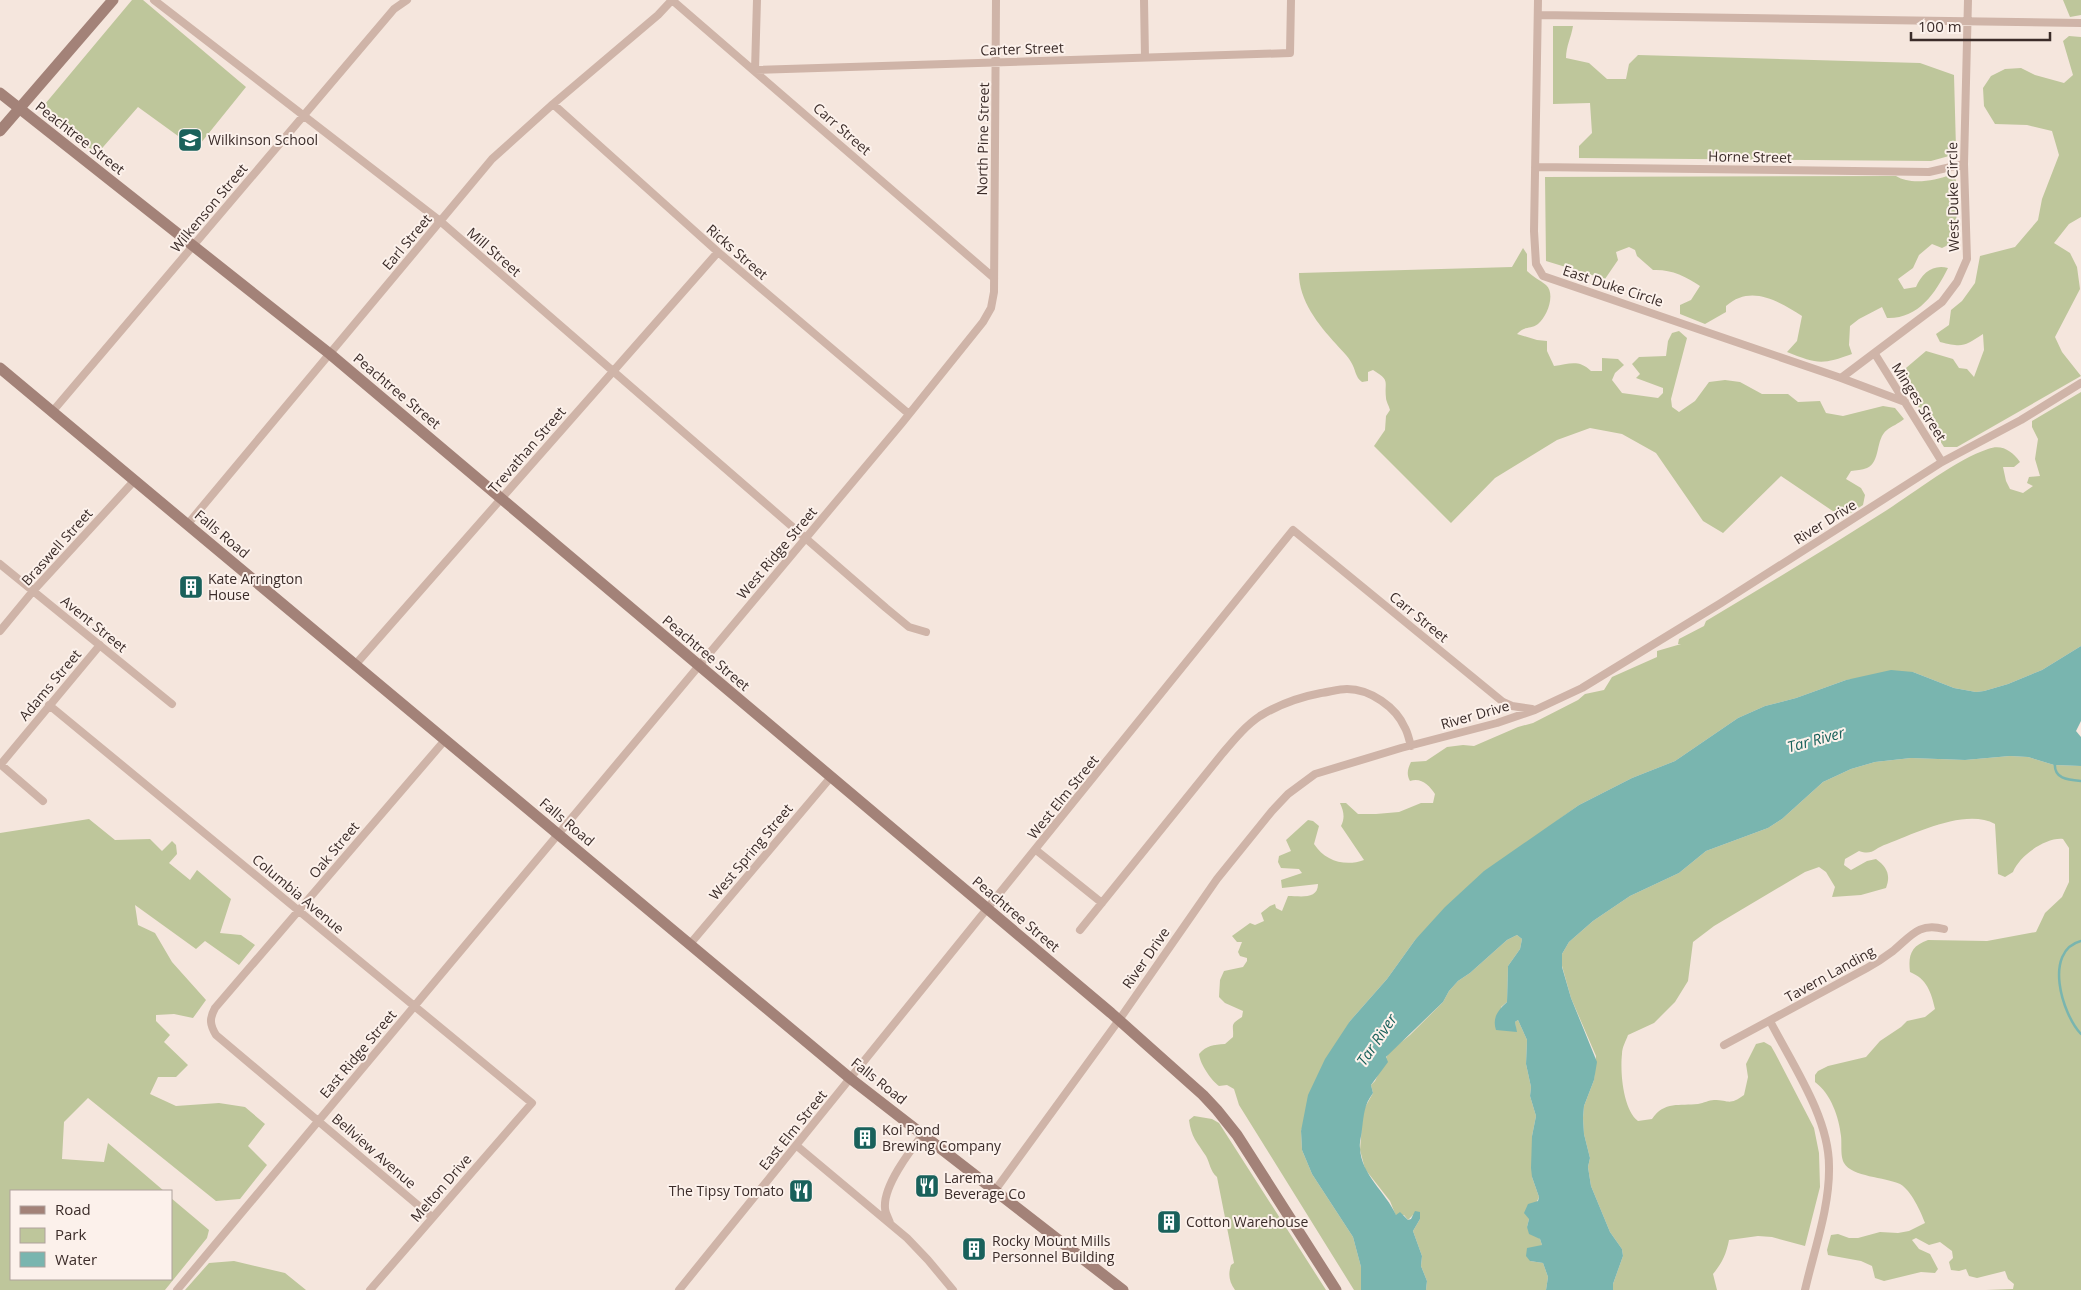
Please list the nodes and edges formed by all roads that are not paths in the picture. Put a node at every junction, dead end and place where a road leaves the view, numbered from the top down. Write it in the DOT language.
graph roads {
  1 [pos="113,0"];
  2 [pos="154,0"];
  3 [pos="391,0"];
  4 [pos="407,0"];
  5 [pos="672,0"];
  6 [pos="756,0"];
  7 [pos="996,0"];
  8 [pos="1144,0"];
  9 [pos="1291,0"];
  10 [pos="1538,0"];
  11 [pos="1968,0"];
  12 [pos="394,9"];
  13 [pos="1538,16"];
  14 [pos="1967,21"];
  15 [pos="2081,23"];
  16 [pos="1145,57"];
  17 [pos="996,62"];
  18 [pos="756,70"];
  19 [pos="0,93"];
  20 [pos="553,104"];
  21 [pos="19,110"];
  22 [pos="304,116"];
  23 [pos="0,131"];
  24 [pos="1964,164"];
  25 [pos="1535,167"];
  26 [pos="440,221"];
  27 [pos="193,246"];
  28 [pos="718,252"];
  29 [pos="994,278"];
  30 [pos="330,354"];
  31 [pos="1875,354"];
  32 [pos="0,368"];
  33 [pos="613,371"];
  34 [pos="1841,378"];
  35 [pos="2081,383"];
  36 [pos="1905,402"];
  37 [pos="52,412"];
  38 [pos="909,414"];
  39 [pos="1942,462"];
  40 [pos="134,481"];
  41 [pos="501,499"];
  42 [pos="187,525"];
  43 [pos="1293,530"];
  44 [pos="806,538"];
  45 [pos="0,564"];
  46 [pos="33,591"];
  47 [pos="0,631"];
  48 [pos="926,632"];
  49 [pos="100,644"];
  50 [pos="355,665"];
  51 [pos="698,667"];
  52 [pos="172,704"];
  53 [pos="49,705"];
  54 [pos="1535,710"];
  55 [pos="444,740"];
  56 [pos="1411,746"];
  57 [pos="0,764"];
  58 [pos="831,777"];
  59 [pos="43,801"];
  60 [pos="558,834"];
  61 [pos="1036,850"];
  62 [pos="1102,903"];
  63 [pos="988,910"];
  64 [pos="299,911"];
  65 [pos="1944,928"];
  66 [pos="1080,930"];
  67 [pos="690,944"];
  68 [pos="414,1006"];
  69 [pos="1118,1020"];
  70 [pos="1770,1021"];
  71 [pos="210,1025"];
  72 [pos="1724,1045"];
  73 [pos="851,1079"];
  74 [pos="532,1103"];
  75 [pos="319,1120"];
  76 [pos="923,1134"];
  77 [pos="796,1146"];
  78 [pos="996,1189"];
  79 [pos="432,1217"];
  80 [pos="890,1223"];
  81 [pos="177,1290"];
  82 [pos="370,1290"];
  83 [pos="680,1290"];
  84 [pos="953,1290"];
  85 [pos="1124,1290"];
  86 [pos="1336,1290"];
  87 [pos="1805,1290"];
  1 -- 21 [label="main road"];
  2 -- 22 [label="street, Mill Street"];
  3 -- 12 [label="street"];
  4 -- 12 [label="street, Wilkenson Street"];
  5 -- 18 [label="street, Carr Street"];
  5 -- 20 [label="street, Earl Street"];
  6 -- 18 [label="street"];
  7 -- 17 [label="street, North Pine Street"];
  8 -- 16 [label="street"];
  9 -- 16 [label="street, Carter Street"];
  10 -- 13 [label="street, East Duke Circle"];
  11 -- 14 [label="street, West Duke Circle"];
  12 -- 22 [label="street, Wilkenson Street"];
  13 -- 14 [label="street"];
  13 -- 25 [label="street, East Duke Circle"];
  14 -- 15 [label="street"];
  14 -- 24 [label="street, West Duke Circle"];
  16 -- 17 [label="street, Carter Street"];
  17 -- 18 [label="street, Carter Street"];
  17 -- 29 [label="street, North Pine Street"];
  18 -- 29 [label="street, Carr Street"];
  19 -- 21 [label="main road, Peachtree Street"];
  20 -- 26 [label="street, Earl Street"];
  20 -- 28 [label="street, Ricks Street"];
  21 -- 23 [label="main road"];
  21 -- 27 [label="main road, Peachtree Street"];
  22 -- 26 [label="street, Mill Street"];
  22 -- 27 [label="street, Wilkenson Street"];
  24 -- 25 [label="street, Horne Street"];
  24 -- 31 [label="street, West Duke Circle"];
  25 -- 34 [label="street, East Duke Circle"];
  26 -- 30 [label="street, Earl Street"];
  26 -- 33 [label="street, Mill Street"];
  27 -- 30 [label="main road, Peachtree Street"];
  27 -- 37 [label="street, Wilkenson Street"];
  28 -- 33 [label="street, Trevathan Street"];
  28 -- 38 [label="street, Ricks Street"];
  29 -- 38 [label="street, West Ridge Street"];
  30 -- 41 [label="main road, Peachtree Street"];
  30 -- 42 [label="street, Earl Street"];
  31 -- 34 [label="street"];
  31 -- 36 [label="street, Minges Street"];
  32 -- 37 [label="main road, Falls Road"];
  33 -- 41 [label="street, Trevathan Street"];
  33 -- 44 [label="street, Mill Street"];
  34 -- 36 [label="street, East Duke Circle"];
  35 -- 39 [label="street, River Drive"];
  36 -- 39 [label="street, Minges Street"];
  37 -- 40 [label="main road, Falls Road"];
  38 -- 44 [label="street, West Ridge Street"];
  39 -- 54 [label="street, River Drive"];
  40 -- 42 [label="main road, Falls Road"];
  40 -- 46 [label="street, Braswell Street"];
  41 -- 50 [label="street, Trevathan Street"];
  41 -- 51 [label="main road, Peachtree Street"];
  42 -- 50 [label="main road, Falls Road"];
  43 -- 54 [label="street, Carr Street"];
  43 -- 61 [label="street, West Elm Street"];
  44 -- 48 [label="street, Mill Street"];
  44 -- 51 [label="street, West Ridge Street"];
  45 -- 46 [label="street, Avent Street"];
  46 -- 47 [label="street, Braswell Street"];
  46 -- 49 [label="street, Avent Street"];
  49 -- 52 [label="street, Avent Street"];
  49 -- 53 [label="street, Adams Street"];
  50 -- 55 [label="main road, Falls Road"];
  51 -- 58 [label="main road, Peachtree Street"];
  51 -- 60 [label="street, West Ridge Street"];
  53 -- 57 [label="street, Adams Street"];
  53 -- 64 [label="street, Columbia Avenue"];
  54 -- 56 [label="street, River Drive"];
  55 -- 60 [label="main road, Falls Road"];
  55 -- 64 [label="street, Oak Street"];
  56 -- 62 [label="street"];
  56 -- 69 [label="street, River Drive"];
  57 -- 59 [label="street"];
  58 -- 63 [label="main road, Peachtree Street"];
  58 -- 67 [label="street, West Spring Street"];
  60 -- 67 [label="main road, Falls Road"];
  60 -- 68 [label="street, East Ridge Street"];
  61 -- 62 [label="street"];
  61 -- 63 [label="street, West Elm Street"];
  62 -- 66 [label="street"];
  63 -- 69 [label="main road, Peachtree Street"];
  63 -- 73 [label="street, West Elm Street"];
  64 -- 68 [label="street, Columbia Avenue"];
  64 -- 71 [label="street, Oak Street"];
  65 -- 70 [label="street, Tavern Landing"];
  67 -- 73 [label="main road, Falls Road"];
  68 -- 74 [label="street, Columbia Avenue"];
  68 -- 75 [label="street, East Ridge Street"];
  69 -- 78 [label="street, River Drive"];
  69 -- 86 [label="main road, Peachtree Street"];
  70 -- 72 [label="street, Tavern Landing"];
  70 -- 87 [label="street"];
  71 -- 75 [label="street, Bellview Avenue"];
  73 -- 76 [label="main road, Falls Road"];
  73 -- 77 [label="street, East Elm Street"];
  74 -- 79 [label="street, Melton Drive"];
  75 -- 79 [label="street, Bellview Avenue"];
  75 -- 81 [label="street, East Ridge Street"];
  76 -- 78 [label="main road, Falls Road"];
  76 -- 80 [label="street"];
  77 -- 80 [label="street"];
  77 -- 83 [label="street, East Elm Street"];
  78 -- 85 [label="main road, Falls Road"];
  79 -- 82 [label="street, Melton Drive"];
  80 -- 84 [label="street"];
}
